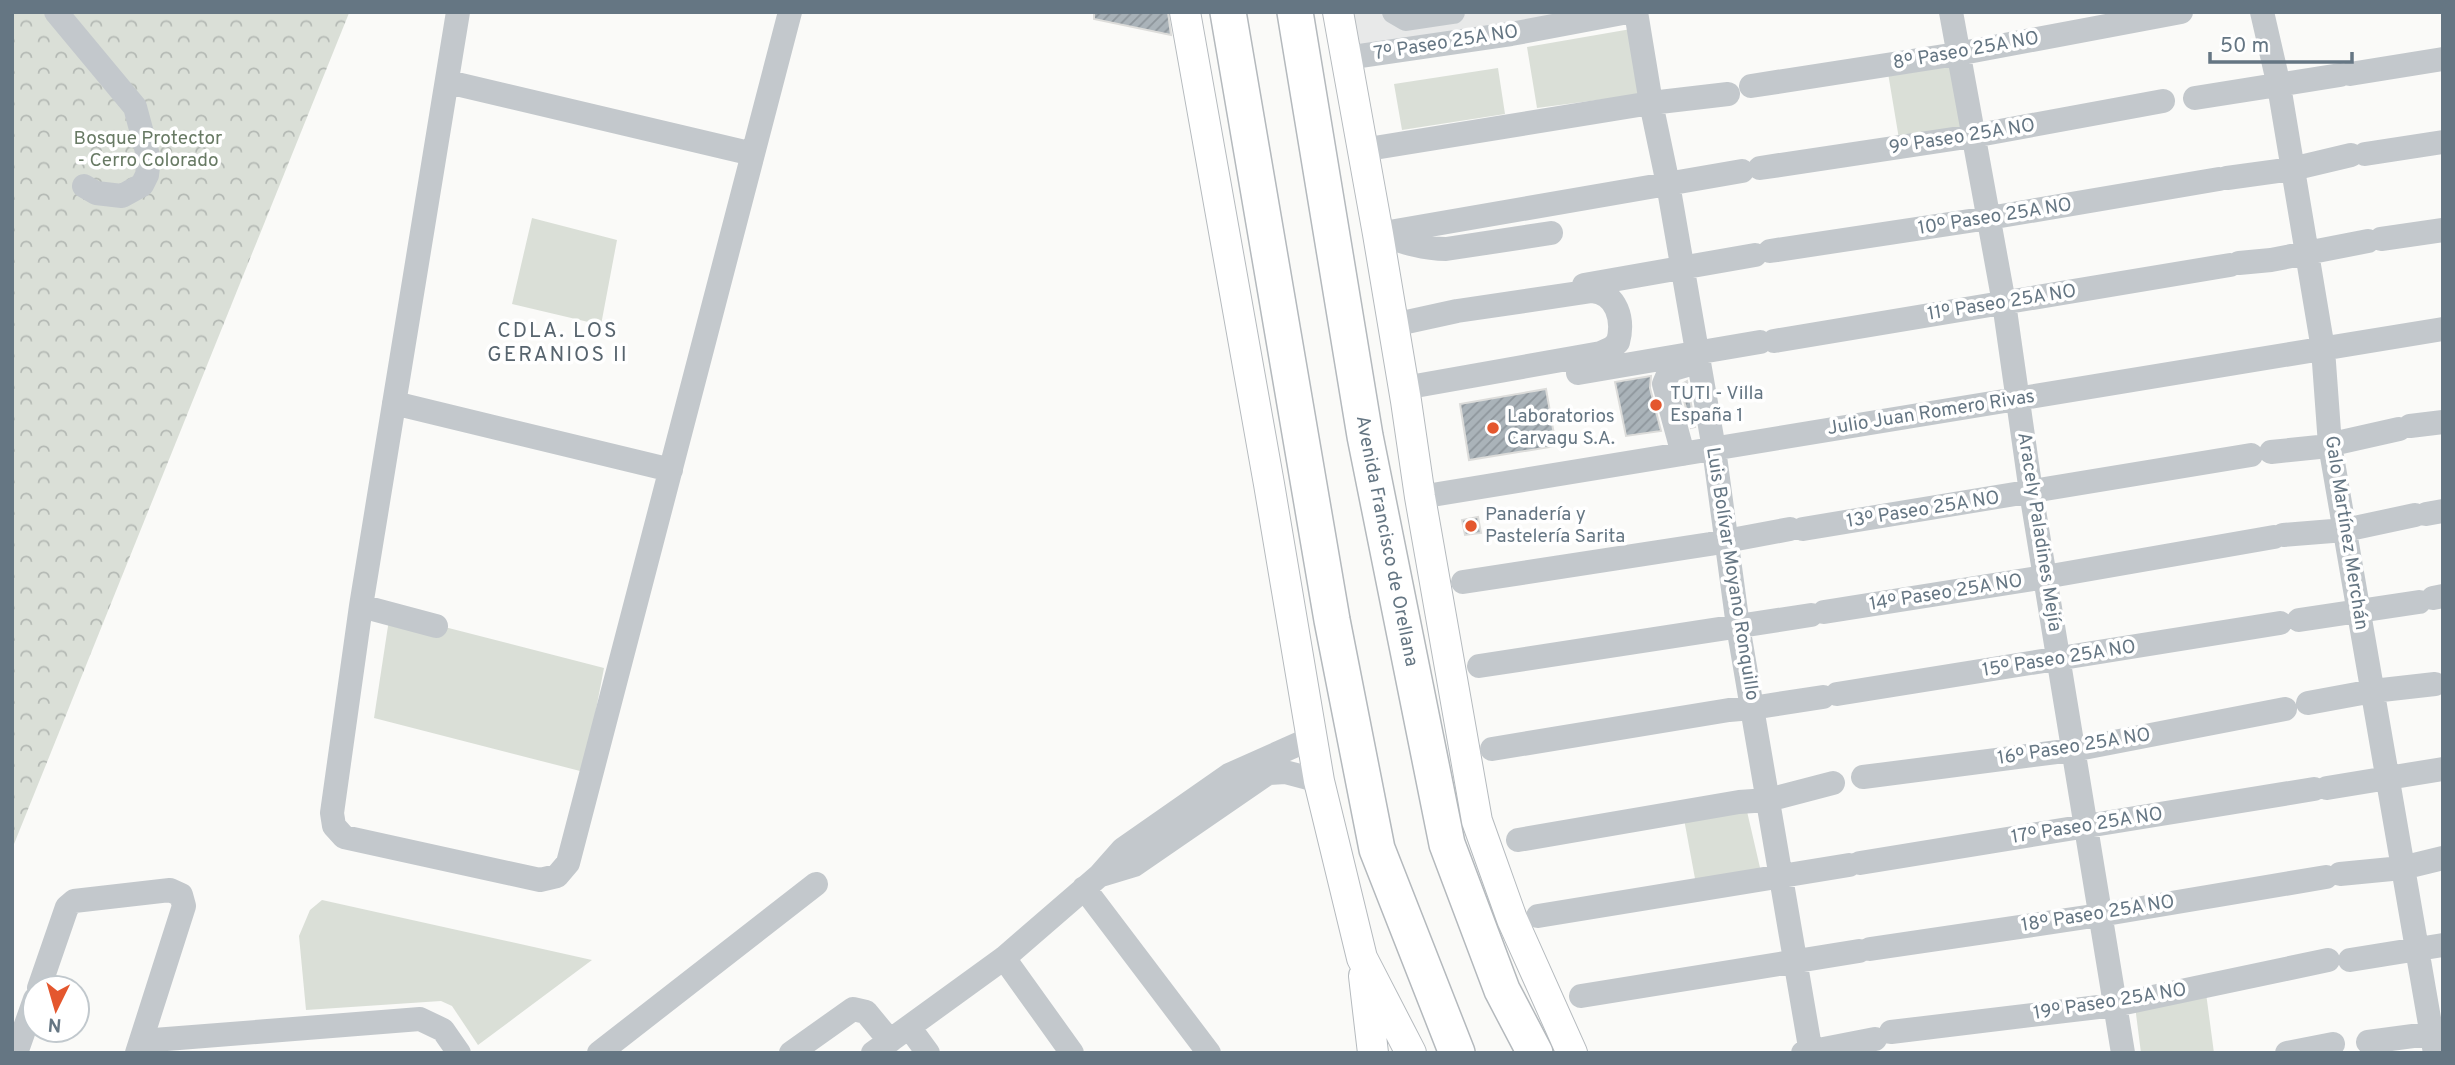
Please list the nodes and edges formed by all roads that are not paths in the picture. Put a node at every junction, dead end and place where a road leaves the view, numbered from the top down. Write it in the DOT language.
graph roads {
  1 [pos="56,12"];
  2 [pos="458,12"];
  3 [pos="790,12"];
  4 [pos="1228,12"];
  5 [pos="1295,12"];
  6 [pos="1338,12"];
  7 [pos="1394,12"];
  8 [pos="1452,12"];
  9 [pos="1628,12"];
  10 [pos="1636,12"];
  11 [pos="1951,12"];
  12 [pos="2181,12"];
  13 [pos="2262,12"];
  14 [pos="1180,13"];
  15 [pos="1958,54"];
  16 [pos="1346,58"];
  17 [pos="2443,59"];
  18 [pos="448,82"];
  19 [pos="2279,86"];
  20 [pos="2195,97"];
  21 [pos="2163,101"];
  22 [pos="1651,103"];
  23 [pos="1973,136"];
  24 [pos="2443,142"];
  25 [pos="1362,150"];
  26 [pos="753,154"];
  27 [pos="2292,169"];
  28 [pos="1668,184"];
  29 [pos="84,186"];
  30 [pos="1989,219"];
  31 [pos="2443,230"];
  32 [pos="1551,233"];
  33 [pos="1378,234"];
  34 [pos="2306,253"];
  35 [pos="1683,268"];
  36 [pos="2004,303"];
  37 [pos="1392,321"];
  38 [pos="2443,329"];
  39 [pos="2323,349"];
  40 [pos="1698,358"];
  41 [pos="1405,394"];
  42 [pos="2019,399"];
  43 [pos="394,403"];
  44 [pos="2443,422"];
  45 [pos="2330,445"];
  46 [pos="1714,449"];
  47 [pos="1683,454"];
  48 [pos="671,470"];
  49 [pos="2031,492"];
  50 [pos="1420,497"];
  51 [pos="2428,514"];
  52 [pos="2345,530"];
  53 [pos="1727,541"];
  54 [pos="2045,577"];
  55 [pos="1463,582"];
  56 [pos="2432,599"];
  57 [pos="361,606"];
  58 [pos="2358,613"];
  59 [pos="436,626"];
  60 [pos="1738,626"];
  61 [pos="2059,660"];
  62 [pos="1479,666"];
  63 [pos="2435,684"];
  64 [pos="2374,691"];
  65 [pos="1752,708"];
  66 [pos="1312,738"];
  67 [pos="1492,749"];
  68 [pos="2074,750"];
  69 [pos="1265,766"];
  70 [pos="2443,769"];
  71 [pos="1863,777"];
  72 [pos="2387,778"];
  73 [pos="1319,780"];
  74 [pos="1833,783"];
  75 [pos="1768,800"];
  76 [pos="2086,827"];
  77 [pos="1518,840"];
  78 [pos="2443,858"];
  79 [pos="2402,868"];
  80 [pos="1781,876"];
  81 [pos="1092,882"];
  82 [pos="816,884"];
  83 [pos="2100,915"];
  84 [pos="1538,916"];
  85 [pos="2443,945"];
  86 [pos="2418,950"];
  87 [pos="1004,958"];
  88 [pos="1362,958"];
  89 [pos="1795,962"];
  90 [pos="44,974"];
  91 [pos="1581,996"];
  92 [pos="2115,1005"];
  93 [pos="891,1040"];
  94 [pos="2436,1040"];
  95 [pos="2368,1042"];
  96 [pos="2333,1044"];
  97 [pos="139,1047"];
  98 [pos="1808,1052"];
  99 [pos="459,1053"];
  100 [pos="599,1053"];
  101 [pos="791,1053"];
  102 [pos="928,1053"];
  103 [pos="1072,1053"];
  104 [pos="1209,1053"];
  105 [pos="1373,1053"];
  106 [pos="1412,1053"];
  107 [pos="1457,1053"];
  108 [pos="1535,1053"];
  109 [pos="1572,1053"];
  110 [pos="2123,1053"];
  111 [pos="2287,1053"];
  1 -- 29 [label="street"];
  2 -- 18 [label="street"];
  3 -- 26 [label="street"];
  4 -- 107 [label="highway"];
  5 -- 108 [label="highway, Avenida Francisco de Orellana"];
  6 -- 16 [label="main road, Avenida Francisco de Orellana"];
  7 -- 8 [label="street"];
  9 -- 16 [label="street, 7º Paseo 25A NO"];
  10 -- 22 [label="street, Luis Bolívar Moyano Ronquillo"];
  11 -- 15 [label="street, Aracely Paladines Mejía"];
  12 -- 15 [label="street, 8º Paseo 25A NO"];
  13 -- 19 [label="street, Galo Martínez Merchán"];
  14 -- 66 [label="main road"];
  15 -- 22 [label="street, 8º Paseo 25A NO"];
  15 -- 23 [label="street, Aracely Paladines Mejía"];
  16 -- 25 [label="main road, Avenida Francisco de Orellana"];
  17 -- 19 [label="street"];
  18 -- 26 [label="street"];
  18 -- 43 [label="street"];
  19 -- 20 [label="street"];
  19 -- 27 [label="street, Galo Martínez Merchán"];
  21 -- 23 [label="street, 9º Paseo 25A NO"];
  22 -- 25 [label="street, 8º Paseo 25A NO"];
  22 -- 28 [label="street, Luis Bolívar Moyano Ronquillo"];
  23 -- 28 [label="street, 9º Paseo 25A NO"];
  23 -- 30 [label="street, Aracely Paladines Mejía"];
  24 -- 27 [label="street, 10º Paseo 25A NO"];
  25 -- 33 [label="main road, Avenida Francisco de Orellana"];
  26 -- 48 [label="street"];
  27 -- 30 [label="street, 10º Paseo 25A NO"];
  27 -- 34 [label="street, Galo Martínez Merchán"];
  28 -- 33 [label="street, 9º Paseo 25A NO"];
  28 -- 35 [label="street, Luis Bolívar Moyano Ronquillo"];
  30 -- 35 [label="street, 10º Paseo 25A NO"];
  30 -- 36 [label="street, Aracely Paladines Mejía"];
  31 -- 34 [label="street, 11º Paseo 25A NO"];
  32 -- 33 [label="street"];
  33 -- 37 [label="main road, Avenida Francisco de Orellana"];
  34 -- 36 [label="street, 11º Paseo 25A NO"];
  34 -- 39 [label="street, Galo Martínez Merchán"];
  35 -- 37 [label="street, 10º Paseo 25A NO"];
  35 -- 40 [label="street, Luis Bolívar Moyano Ronquillo"];
  36 -- 40 [label="street, 11º Paseo 25A NO"];
  36 -- 42 [label="street, Aracely Paladines Mejía"];
  37 -- 41 [label="main road, Avenida Francisco de Orellana"];
  37 -- 41 [label="street"];
  38 -- 39 [label="street, Julio Juan Romero Rivas"];
  39 -- 42 [label="street, Julio Juan Romero Rivas"];
  39 -- 45 [label="street, Galo Martínez Merchán"];
  40 -- 41 [label="street, 11º Paseo 25A NO"];
  40 -- 46 [label="street, Luis Bolívar Moyano Ronquillo"];
  40 -- 47 [label="street"];
  41 -- 50 [label="main road, Avenida Francisco de Orellana"];
  42 -- 46 [label="street, Julio Juan Romero Rivas"];
  42 -- 49 [label="street, Aracely Paladines Mejía"];
  43 -- 48 [label="street"];
  43 -- 57 [label="street"];
  44 -- 45 [label="street, 13º Paseo 25A NO"];
  45 -- 49 [label="street, 13º Paseo 25A NO"];
  45 -- 52 [label="street, Galo Martínez Merchán"];
  46 -- 47 [label="street, Julio Juan Romero Rivas"];
  46 -- 53 [label="street, Luis Bolívar Moyano Ronquillo"];
  47 -- 50 [label="street, Julio Juan Romero Rivas"];
  48 -- 57 [label="street"];
  49 -- 53 [label="street, 13º Paseo 25A NO"];
  49 -- 54 [label="street, Aracely Paladines Mejía"];
  50 -- 109 [label="main road, Avenida Francisco de Orellana"];
  51 -- 52 [label="street, 14º Paseo 25A NO"];
  52 -- 54 [label="street, 14º Paseo 25A NO"];
  52 -- 58 [label="street, Galo Martínez Merchán"];
  53 -- 55 [label="street, 13º Paseo 25A NO"];
  53 -- 60 [label="street, Luis Bolívar Moyano Ronquillo"];
  54 -- 60 [label="street, 14º Paseo 25A NO"];
  54 -- 61 [label="street, Aracely Paladines Mejía"];
  56 -- 58 [label="street, 15º Paseo 25A NO"];
  57 -- 59 [label="street"];
  58 -- 61 [label="street, 15º Paseo 25A NO"];
  58 -- 64 [label="street, Galo Martínez Merchán"];
  60 -- 62 [label="street, 14º Paseo 25A NO"];
  60 -- 65 [label="street, Luis Bolívar Moyano Ronquillo"];
  61 -- 65 [label="street, 15º Paseo 25A NO"];
  61 -- 68 [label="street, Aracely Paladines Mejía"];
  63 -- 64 [label="street, 16º Paseo 25A NO"];
  64 -- 68 [label="street, 16º Paseo 25A NO"];
  64 -- 72 [label="street, Galo Martínez Merchán"];
  65 -- 67 [label="street, 15º Paseo 25A NO"];
  65 -- 75 [label="street, Luis Bolívar Moyano Ronquillo"];
  66 -- 69 [label="street"];
  66 -- 73 [label="main road"];
  68 -- 71 [label="street, 16º Paseo 25A NO"];
  68 -- 76 [label="street, Aracely Paladines Mejía"];
  69 -- 73 [label="street"];
  69 -- 81 [label="street"];
  70 -- 72 [label="street, 17º Paseo 25A NO"];
  72 -- 76 [label="street, 17º Paseo 25A NO"];
  72 -- 79 [label="street, Galo Martínez Merchán"];
  73 -- 88 [label="main road"];
  74 -- 75 [label="street"];
  75 -- 77 [label="street"];
  75 -- 80 [label="street, Luis Bolívar Moyano Ronquillo"];
  76 -- 80 [label="street, 17º Paseo 25A NO"];
  76 -- 83 [label="street, Aracely Paladines Mejía"];
  78 -- 79 [label="street, 18º Paseo 25A NO"];
  79 -- 83 [label="street, 18º Paseo 25A NO"];
  79 -- 86 [label="street, Galo Martínez Merchán"];
  80 -- 84 [label="street, 17º Paseo 25A NO"];
  80 -- 89 [label="street, Luis Bolívar Moyano Ronquillo"];
  81 -- 87 [label="street"];
  81 -- 104 [label="street"];
  82 -- 100 [label="street"];
  83 -- 89 [label="street, 18º Paseo 25A NO"];
  83 -- 92 [label="street, Aracely Paladines Mejía"];
  85 -- 86 [label="street, 19º Paseo 25A NO"];
  86 -- 92 [label="street, 19º Paseo 25A NO"];
  86 -- 94 [label="street, Galo Martínez Merchán"];
  87 -- 93 [label="street"];
  87 -- 103 [label="street"];
  88 -- 105 [label="main road"];
  88 -- 106 [label="main road"];
  89 -- 91 [label="street, 18º Paseo 25A NO"];
  89 -- 98 [label="street, Luis Bolívar Moyano Ronquillo"];
  90 -- 97 [label="street"];
  92 -- 98 [label="street, 19º Paseo 25A NO"];
  92 -- 110 [label="street, Aracely Paladines Mejía"];
  93 -- 101 [label="street"];
  93 -- 102 [label="street"];
  94 -- 95 [label="street"];
  96 -- 111 [label="street"];
  97 -- 99 [label="street"];
}
